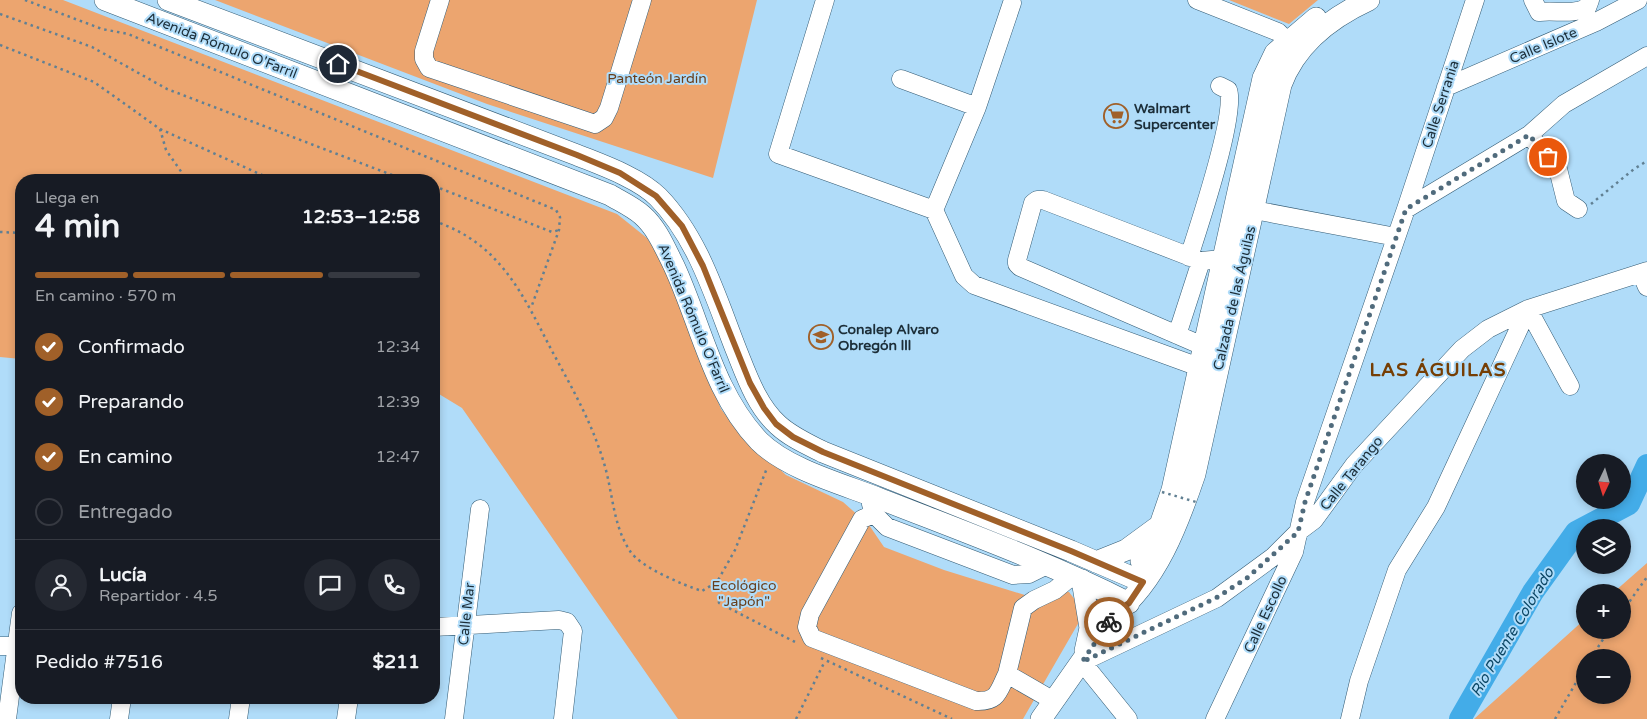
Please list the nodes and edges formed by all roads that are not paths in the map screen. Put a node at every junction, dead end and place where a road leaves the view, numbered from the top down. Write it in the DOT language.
graph roads {
  1 [pos="106,0"];
  2 [pos="168,0"];
  3 [pos="440,0"];
  4 [pos="642,0"];
  5 [pos="825,0"];
  6 [pos="1197,0"];
  7 [pos="1346,0"];
  8 [pos="1369,0"];
  9 [pos="1475,0"];
  10 [pos="1533,0"];
  11 [pos="1590,0"];
  12 [pos="1638,0"];
  13 [pos="1011,1"];
  14 [pos="1556,5"];
  15 [pos="1292,46"];
  16 [pos="1647,56"];
  17 [pos="901,79"];
  18 [pos="1220,86"];
  19 [pos="1446,86"];
  20 [pos="977,107"];
  21 [pos="1529,135"];
  22 [pos="1578,208"];
  23 [pos="1406,209"];
  24 [pos="934,210"];
  25 [pos="1254,210"];
  26 [pos="1396,237"];
  27 [pos="1195,259"];
  28 [pos="1223,259"];
  29 [pos="1645,277"];
  30 [pos="1528,309"];
  31 [pos="1177,335"];
  32 [pos="1203,346"];
  33 [pos="1199,367"];
  34 [pos="1570,386"];
  35 [pos="868,494"];
  36 [pos="480,509"];
  37 [pos="874,514"];
  38 [pos="1160,525"];
  39 [pos="1298,532"];
  40 [pos="1071,551"];
  41 [pos="1096,562"];
  42 [pos="1066,573"];
  43 [pos="1136,580"];
  44 [pos="1120,605"];
  45 [pos="465,625"];
  46 [pos="440,627"];
  47 [pos="13,645"];
  48 [pos="1082,662"];
  49 [pos="1007,674"];
  50 [pos="1054,701"];
  51 [pos="121,704"];
  52 [pos="240,704"];
  53 [pos="348,704"];
  54 [pos="7,719"];
  55 [pos="119,719"];
  56 [pos="238,719"];
  57 [pos="346,719"];
  58 [pos="454,719"];
  59 [pos="564,719"];
  60 [pos="1041,719"];
  61 [pos="1128,719"];
  62 [pos="1215,719"];
  63 [pos="1350,719"];
  1 -- 35 [label="main road, Avenida Rómulo O'Farril"];
  2 -- 40 [label="main road, Avenida Rómulo O'Farril"];
  3 -- 4 [label="street"];
  5 -- 24 [label="street"];
  6 -- 15 [label="street"];
  7 -- 15 [label="main road, Calzada de las Águilas"];
  8 -- 15 [label="main road, Calzada de las Águilas"];
  9 -- 19 [label="street, Calle Serrania"];
  10 -- 14 [label="street"];
  11 -- 14 [label="street"];
  12 -- 19 [label="street, Calle Islote"];
  13 -- 20 [label="street"];
  15 -- 25 [label="main road, Calzada de las Águilas"];
  15 -- 28 [label="main road, Calzada de las Águilas"];
  16 -- 21 [label="street"];
  17 -- 20 [label="street"];
  18 -- 27 [label="street"];
  19 -- 23 [label="street, Calle Serrania"];
  20 -- 24 [label="street"];
  21 -- 22 [label="street"];
  21 -- 23 [label="street"];
  23 -- 26 [label="street, Calle Escollo"];
  24 -- 33 [label="street"];
  25 -- 26 [label="street"];
  25 -- 43 [label="main road, Calzada de las Águilas"];
  26 -- 39 [label="street, Calle Escollo"];
  27 -- 28 [label="street"];
  27 -- 31 [label="street"];
  27 -- 31 [label="street"];
  28 -- 32 [label="main road, Calzada de las Águilas"];
  29 -- 30 [label="street, Calle Tarango"];
  30 -- 34 [label="street"];
  30 -- 39 [label="street, Calle Tarango"];
  30 -- 63 [label="street"];
  31 -- 32 [label="street"];
  32 -- 33 [label="main road, Calzada de las Águilas"];
  33 -- 38 [label="main road, Calzada de las Águilas"];
  35 -- 37 [label="street"];
  35 -- 42 [label="main road, Avenida Rómulo O'Farril"];
  36 -- 45 [label="street, Calle Mar"];
  37 -- 42 [label="street"];
  37 -- 49 [label="street"];
  38 -- 41 [label="main road"];
  38 -- 43 [label="main road, Calzada de las Águilas"];
  39 -- 48 [label="street, Calle Tarango"];
  39 -- 62 [label="street, Calle Escollo"];
  40 -- 41 [label="main road, Avenida Rómulo O'Farril"];
  40 -- 42 [label="main road"];
  41 -- 43 [label="main road, Avenida Rómulo O'Farril"];
  42 -- 44 [label="main road, Avenida Rómulo O'Farril"];
  42 -- 48 [label="main road"];
  42 -- 49 [label="street"];
  43 -- 44 [label="main road, Calzada de las Águilas"];
  44 -- 48 [label="main road, Calzada de las Águilas"];
  45 -- 46 [label="street"];
  45 -- 58 [label="street, Calle Mar"];
  45 -- 59 [label="street"];
  47 -- 54 [label="street"];
  48 -- 50 [label="main road, Calzada de las Águilas"];
  48 -- 61 [label="street"];
  49 -- 50 [label="street"];
  50 -- 60 [label="main road, Calzada de las Águilas"];
  51 -- 55 [label="street"];
  52 -- 56 [label="street"];
  53 -- 57 [label="street"];
}
